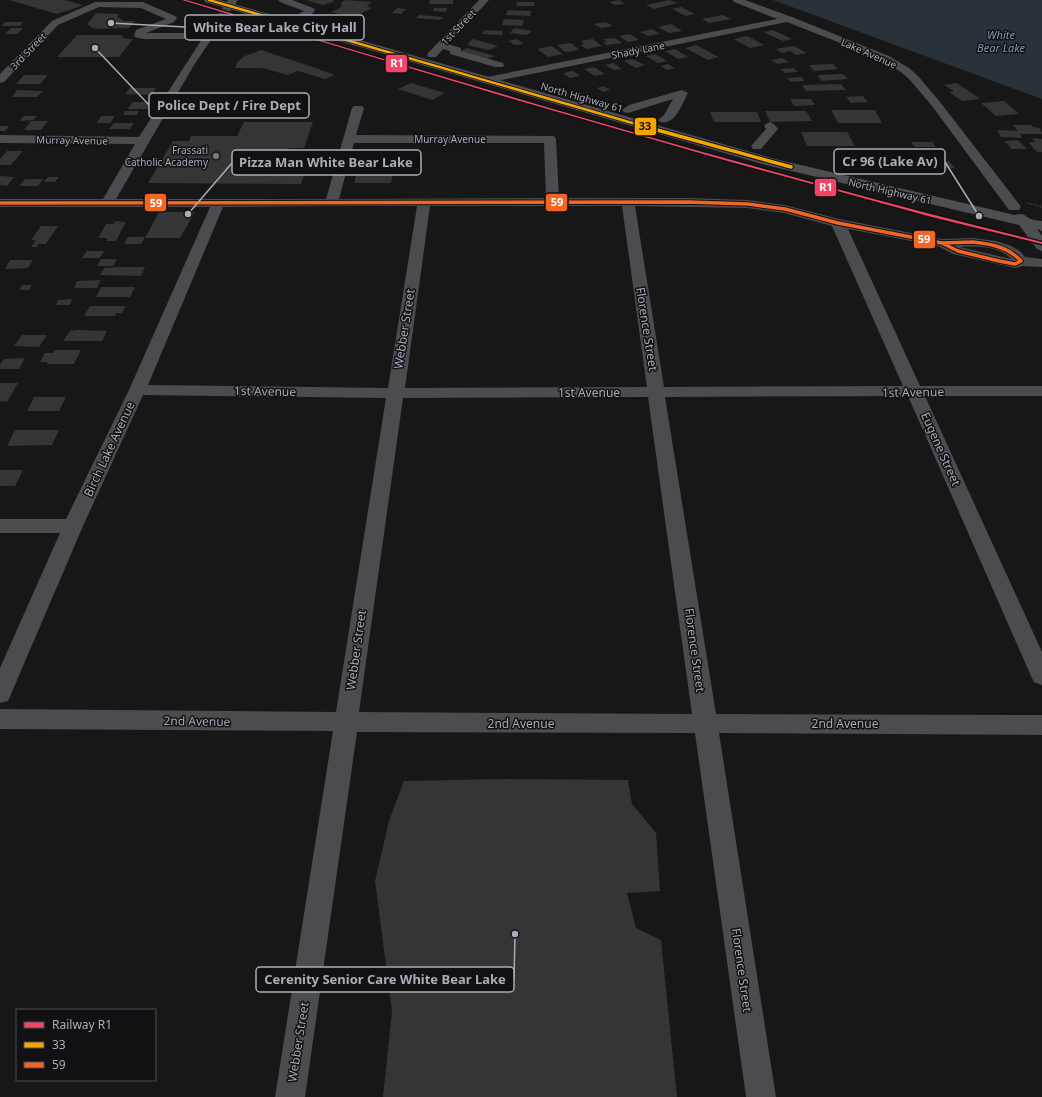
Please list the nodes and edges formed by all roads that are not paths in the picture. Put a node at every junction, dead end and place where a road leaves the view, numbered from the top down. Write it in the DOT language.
graph roads {
  1 [pos="209,0"];
  2 [pos="242,0"];
  3 [pos="283,0"];
  4 [pos="484,0"];
  5 [pos="737,0"];
  6 [pos="232,3"];
  7 [pos="300,16"];
  8 [pos="789,20"];
  9 [pos="208,36"];
  10 [pos="441,45"];
  11 [pos="432,55"];
  12 [pos="0,66"];
  13 [pos="14,66"];
  14 [pos="529,71"];
  15 [pos="492,72"];
  16 [pos="508,75"];
  17 [pos="0,80"];
  18 [pos="358,108"];
  19 [pos="628,110"];
  20 [pos="664,120"];
  21 [pos="770,126"];
  22 [pos="0,139"];
  23 [pos="350,139"];
  24 [pos="143,141"];
  25 [pos="757,146"];
  26 [pos="0,203"];
  27 [pos="109,203"];
  28 [pos="218,203"];
  29 [pos="331,203"];
  30 [pos="424,203"];
  31 [pos="553,203"];
  32 [pos="628,203"];
  33 [pos="1014,207"];
  34 [pos="1033,216"];
  35 [pos="1042,222"];
  36 [pos="838,223"];
  37 [pos="1042,226"];
  38 [pos="1042,246"];
  39 [pos="1042,263"];
  40 [pos="137,390"];
  41 [pos="1042,391"];
  42 [pos="656,392"];
  43 [pos="915,392"];
  44 [pos="394,393"];
  45 [pos="0,526"];
  46 [pos="73,526"];
  47 [pos="1042,676"];
  48 [pos="0,694"];
  49 [pos="0,720"];
  50 [pos="346,723"];
  51 [pos="705,723"];
  52 [pos="1042,725"];
  53 [pos="290,1097"];
  54 [pos="761,1097"];
  1 -- 6 [label="main road, North Highway 61"];
  2 -- 7 [label="main road, North Highway 61"];
  3 -- 7 [label="street"];
  4 -- 10 [label="street, 1st Street"];
  5 -- 8 [label="street, Lake Avenue"];
  6 -- 9 [label="street"];
  6 -- 15 [label="main road, North Highway 61"];
  7 -- 11 [label="main road, North Highway 61"];
  8 -- 14 [label="street, Shady Lane"];
  8 -- 33 [label="street, Lake Avenue"];
  9 -- 13 [label="street, 3rd Street"];
  9 -- 24 [label="street"];
  10 -- 11 [label="street, 1st Street"];
  10 -- 15 [label="street"];
  11 -- 15 [label="main road, North Highway 61"];
  12 -- 13 [label="street"];
  13 -- 17 [label="street, 3rd Street"];
  14 -- 15 [label="street"];
  14 -- 16 [label="street, Shady Lane"];
  15 -- 16 [label="main road, North Highway 61"];
  15 -- 34 [label="main road, North Highway 61"];
  16 -- 19 [label="main road, North Highway 61"];
  18 -- 23 [label="street"];
  19 -- 20 [label="main road, North Highway 61"];
  19 -- 20 [label="street"];
  20 -- 25 [label="main road, North Highway 61"];
  21 -- 25 [label="street"];
  22 -- 24 [label="street, Murray Avenue"];
  23 -- 29 [label="street"];
  23 -- 31 [label="street, Murray Avenue"];
  24 -- 27 [label="street"];
  25 -- 33 [label="main road, North Highway 61"];
  26 -- 27 [label="street"];
  27 -- 28 [label="street"];
  28 -- 29 [label="street"];
  28 -- 40 [label="street, Birch Lake Avenue"];
  29 -- 30 [label="street"];
  30 -- 31 [label="street"];
  30 -- 44 [label="street, Webber Street"];
  31 -- 32 [label="street"];
  32 -- 36 [label="street"];
  32 -- 42 [label="street, Florence Street"];
  33 -- 34 [label="main road"];
  34 -- 35 [label="main road"];
  34 -- 37 [label="main road, North Highway 61"];
  34 -- 38 [label="main road"];
  36 -- 39 [label="street"];
  36 -- 43 [label="street, Eugene Street"];
  40 -- 44 [label="street, 1st Avenue"];
  40 -- 46 [label="street, Birch Lake Avenue"];
  41 -- 43 [label="street, 1st Avenue"];
  42 -- 43 [label="street, 1st Avenue"];
  42 -- 44 [label="street, 1st Avenue"];
  42 -- 51 [label="street, Florence Street"];
  43 -- 47 [label="street, Eugene Street"];
  44 -- 50 [label="street, Webber Street"];
  45 -- 46 [label="street"];
  46 -- 48 [label="street, Birch Lake Avenue"];
  49 -- 50 [label="street, 2nd Avenue"];
  50 -- 51 [label="street, 2nd Avenue"];
  50 -- 53 [label="street, Webber Street"];
  51 -- 52 [label="street, 2nd Avenue"];
  51 -- 54 [label="street, Florence Street"];
}
